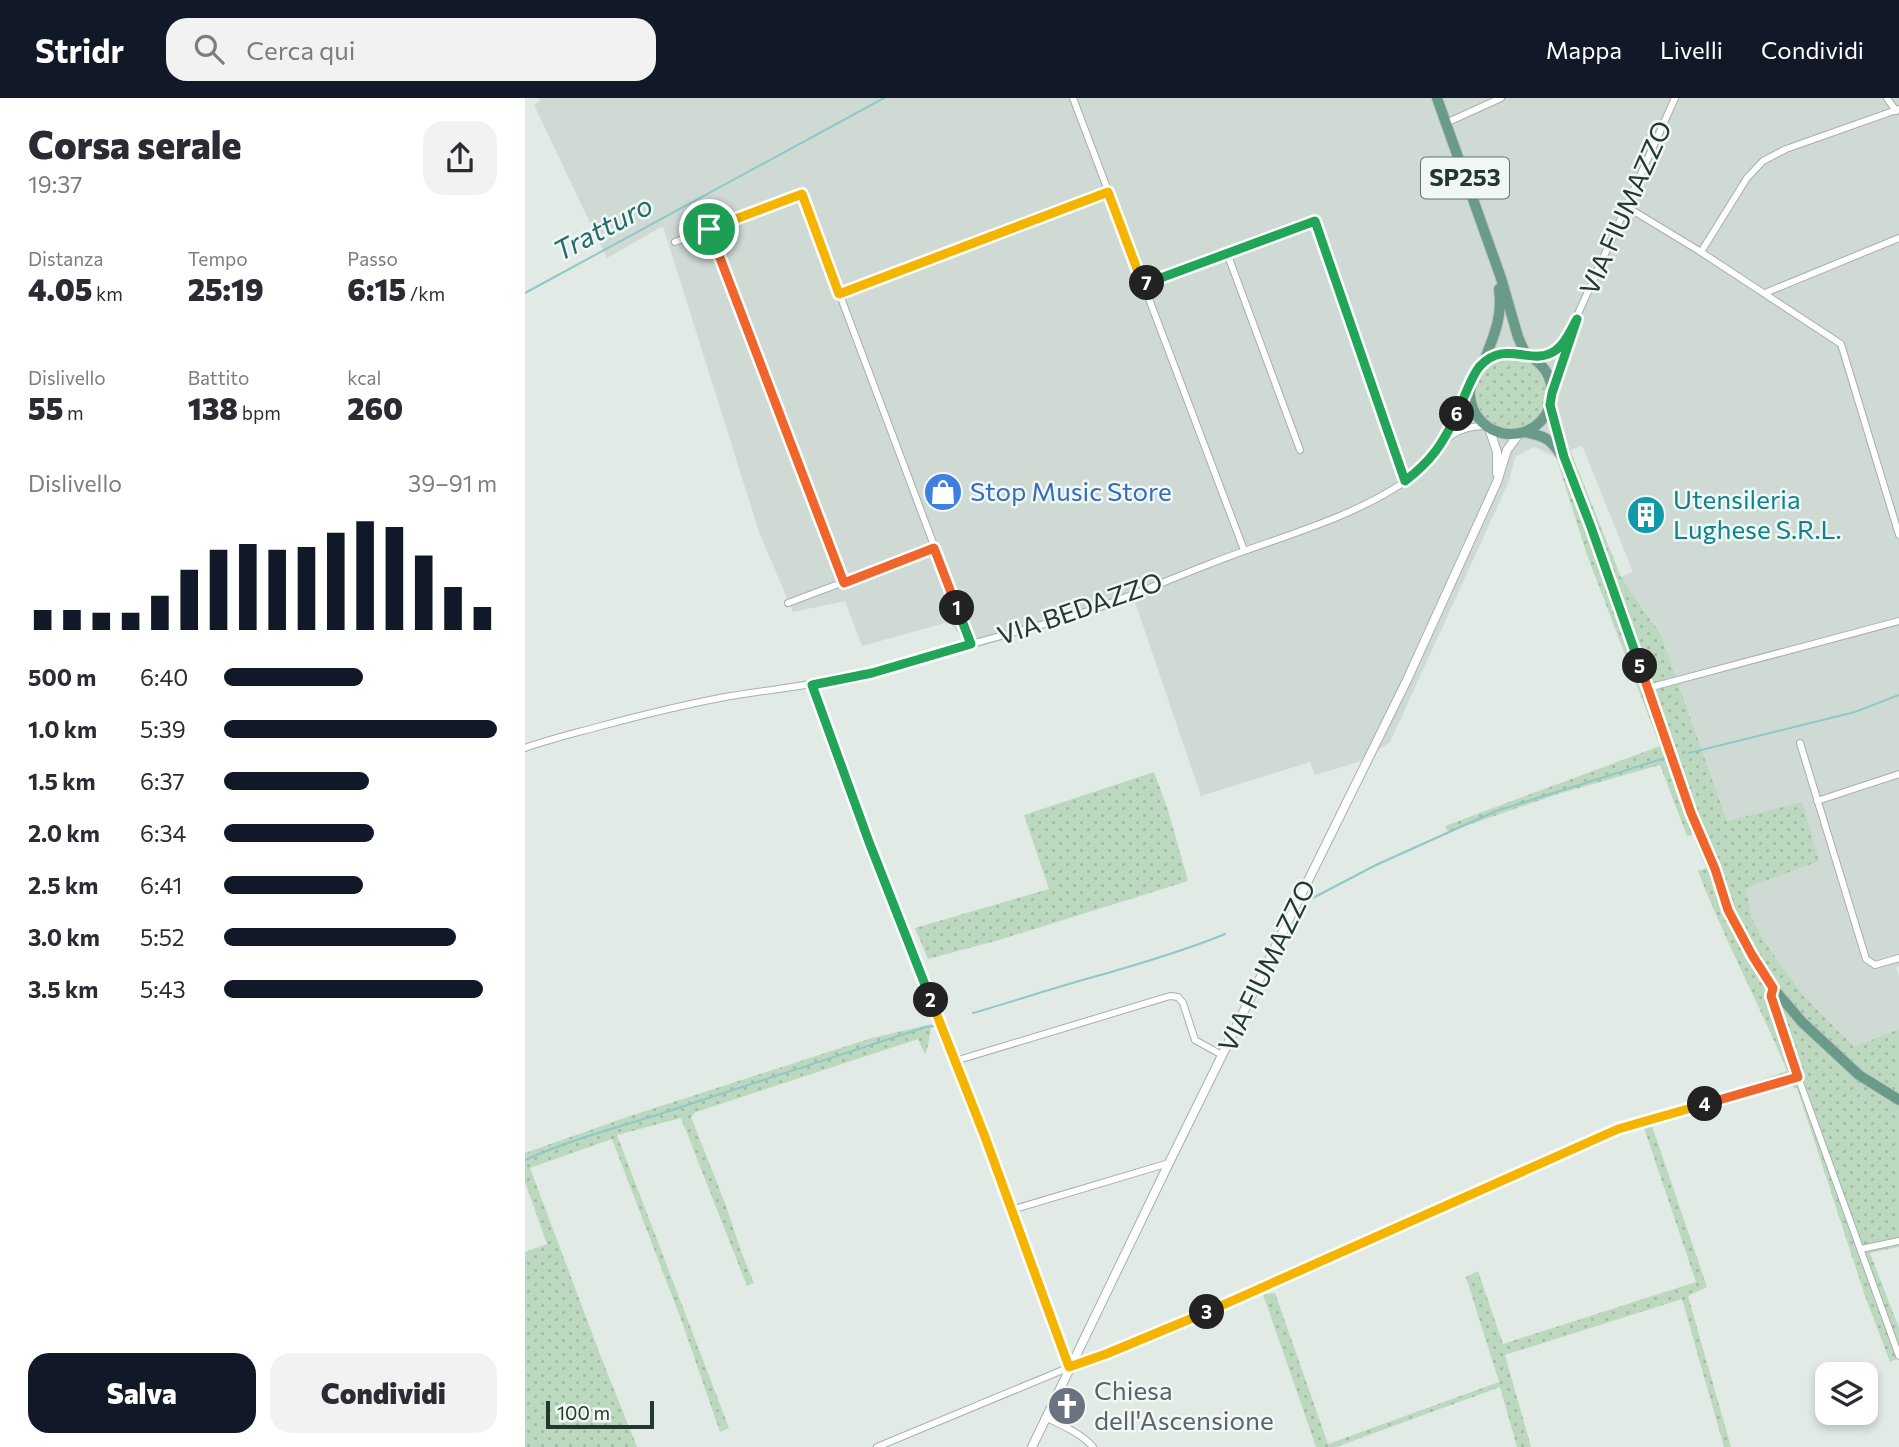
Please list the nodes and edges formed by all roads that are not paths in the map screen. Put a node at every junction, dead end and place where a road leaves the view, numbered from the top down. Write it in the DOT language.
graph roads {
  1 [pos="1073,98"];
  2 [pos="1437,98"];
  3 [pos="1501,98"];
  4 [pos="1675,98"];
  5 [pos="1887,98"];
  6 [pos="1898,111"];
  7 [pos="1446,123"];
  8 [pos="1108,192"];
  9 [pos="1627,207"];
  10 [pos="709,229"];
  11 [pos="1899,238"];
  12 [pos="675,242"];
  13 [pos="1701,251"];
  14 [pos="1227,253"];
  15 [pos="1493,259"];
  16 [pos="1143,285"];
  17 [pos="1765,293"];
  18 [pos="839,294"];
  19 [pos="1577,319"];
  20 [pos="1528,356"];
  21 [pos="1483,363"];
  22 [pos="1470,385"];
  23 [pos="1551,399"];
  24 [pos="1487,427"];
  25 [pos="1522,433"];
  26 [pos="1444,442"];
  27 [pos="1300,450"];
  28 [pos="1568,467"];
  29 [pos="1405,481"];
  30 [pos="1497,482"];
  31 [pos="1899,535"];
  32 [pos="934,548"];
  33 [pos="1244,550"];
  34 [pos="844,583"];
  35 [pos="788,603"];
  36 [pos="1899,621"];
  37 [pos="971,644"];
  38 [pos="812,685"];
  39 [pos="1648,688"];
  40 [pos="1800,743"];
  41 [pos="525,748"];
  42 [pos="1899,774"];
  43 [pos="1818,800"];
  44 [pos="1899,958"];
  45 [pos="1773,988"];
  46 [pos="1222,1055"];
  47 [pos="954,1061"];
  48 [pos="1798,1077"];
  49 [pos="1899,1100"];
  50 [pos="1169,1163"];
  51 [pos="1011,1210"];
  52 [pos="1899,1241"];
  53 [pos="1861,1249"];
  54 [pos="1899,1356"];
  55 [pos="1069,1367"];
  56 [pos="1045,1417"];
  57 [pos="877,1447"];
  58 [pos="1032,1447"];
  59 [pos="1093,1447"];
  1 -- 8 [label="street"];
  2 -- 7 [label="main road, SP253"];
  3 -- 7 [label="street"];
  4 -- 9 [label="street, VIA FIUMAZZO"];
  5 -- 6 [label="street"];
  6 -- 13 [label="street"];
  7 -- 15 [label="main road, SP253"];
  8 -- 16 [label="street"];
  8 -- 18 [label="street"];
  9 -- 13 [label="street"];
  9 -- 19 [label="street, VIA FIUMAZZO"];
  10 -- 12 [label="street"];
  10 -- 18 [label="street"];
  10 -- 34 [label="street"];
  11 -- 17 [label="street"];
  13 -- 17 [label="street"];
  14 -- 16 [label="street"];
  14 -- 27 [label="street"];
  14 -- 29 [label="street"];
  15 -- 20 [label="main road, SP253"];
  15 -- 21 [label="main road, SP253"];
  16 -- 33 [label="street"];
  17 -- 31 [label="street"];
  18 -- 32 [label="street"];
  19 -- 20 [label="street, VIA FIUMAZZO"];
  19 -- 23 [label="street, VIA FIUMAZZO"];
  20 -- 21 [label="main road"];
  20 -- 23 [label="main road, SP253"];
  21 -- 22 [label="main road, SP253"];
  22 -- 24 [label="main road"];
  22 -- 26 [label="street, VIA BEDAZZO"];
  23 -- 25 [label="main road"];
  23 -- 28 [label="main road, SP253"];
  24 -- 25 [label="main road, SP253"];
  24 -- 26 [label="street, VIA BEDAZZO"];
  24 -- 30 [label="street, VIA FIUMAZZO"];
  25 -- 28 [label="main road, SP253"];
  25 -- 30 [label="street, VIA FIUMAZZO"];
  26 -- 29 [label="street, VIA BEDAZZO"];
  28 -- 39 [label="main road, SP253"];
  29 -- 33 [label="street, VIA BEDAZZO"];
  30 -- 46 [label="street, VIA FIUMAZZO"];
  32 -- 34 [label="street"];
  32 -- 37 [label="street"];
  33 -- 37 [label="street, VIA BEDAZZO"];
  34 -- 35 [label="street"];
  36 -- 39 [label="street"];
  37 -- 38 [label="street, VIA BEDAZZO"];
  38 -- 41 [label="street, VIA BEDAZZO"];
  38 -- 47 [label="street"];
  39 -- 45 [label="main road, SP253"];
  40 -- 43 [label="street"];
  42 -- 43 [label="street"];
  43 -- 44 [label="street"];
  45 -- 48 [label="street"];
  45 -- 49 [label="main road, SP253"];
  46 -- 47 [label="street"];
  46 -- 50 [label="street, VIA FIUMAZZO"];
  47 -- 51 [label="street"];
  48 -- 53 [label="street"];
  48 -- 55 [label="street"];
  50 -- 51 [label="street"];
  50 -- 55 [label="street, VIA FIUMAZZO"];
  51 -- 55 [label="street"];
  52 -- 53 [label="street"];
  53 -- 54 [label="street"];
  55 -- 56 [label="street, VIA FIUMAZZO"];
  55 -- 57 [label="street"];
  56 -- 58 [label="street, VIA FIUMAZZO"];
  56 -- 59 [label="street"];
}
